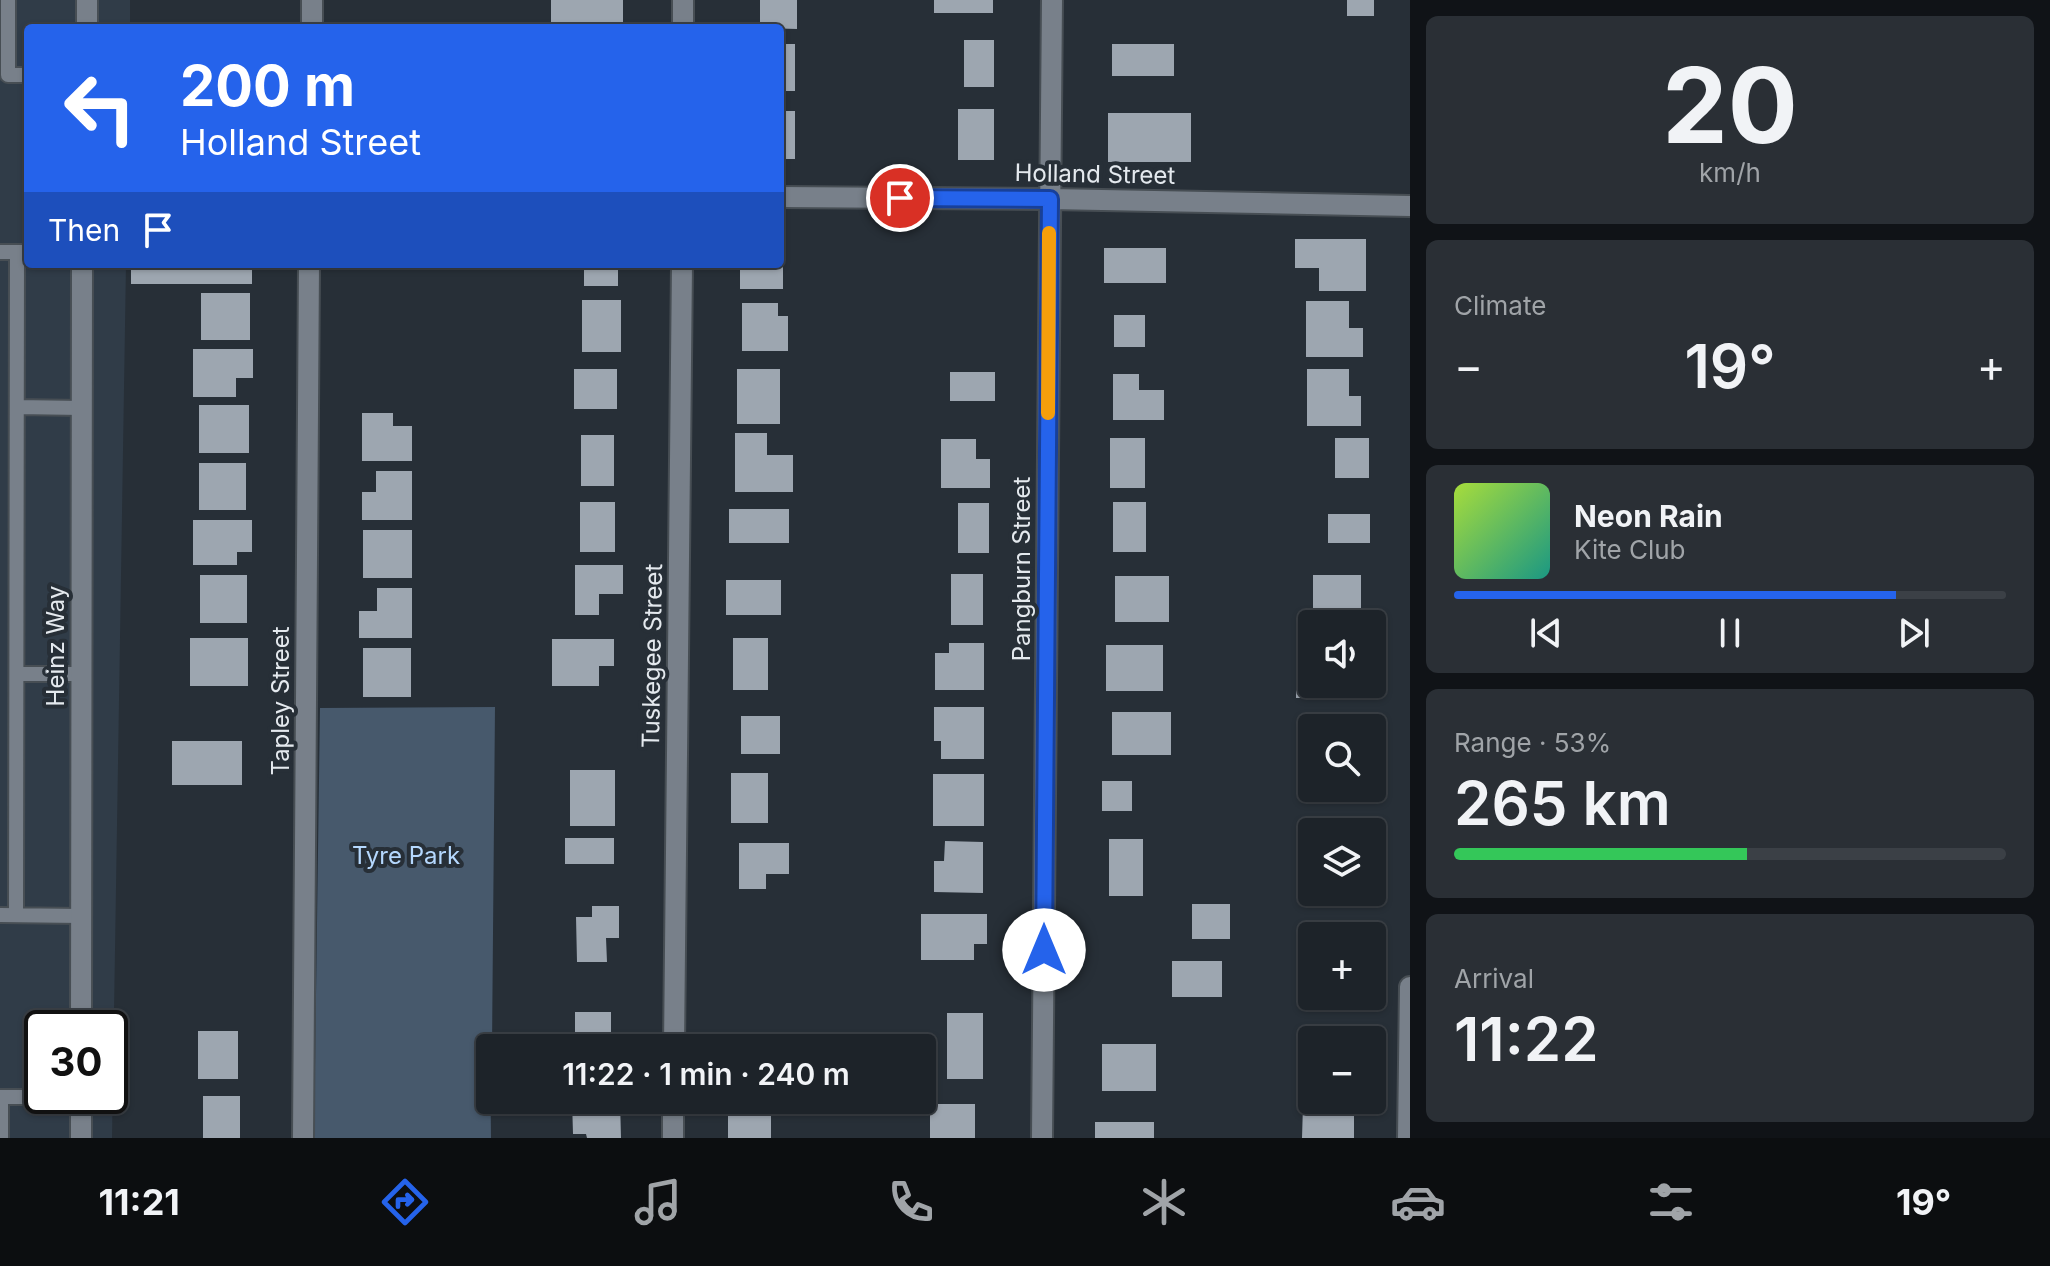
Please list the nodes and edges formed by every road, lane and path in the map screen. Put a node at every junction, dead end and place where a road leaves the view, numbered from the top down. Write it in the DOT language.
graph roads {
  1 [pos="8,0"];
  2 [pos="87,0"];
  3 [pos="312,0"];
  4 [pos="683,0"];
  5 [pos="1052,0"];
  6 [pos="87,24"];
  7 [pos="312,24"];
  8 [pos="683,24"];
  9 [pos="24,75"];
  10 [pos="784,197"];
  11 [pos="1050,199"];
  12 [pos="1410,206"];
  13 [pos="0,252"];
  14 [pos="23,252"];
  15 [pos="82,268"];
  16 [pos="309,268"];
  17 [pos="682,268"];
  18 [pos="17,407"];
  19 [pos="82,408"];
  20 [pos="17,674"];
  21 [pos="81,674"];
  22 [pos="0,915"];
  23 [pos="16,915"];
  24 [pos="81,916"];
  25 [pos="1410,987"];
  26 [pos="81,1010"];
  27 [pos="674,1034"];
  28 [pos="24,1097"];
  29 [pos="81,1114"];
  30 [pos="673,1114"];
  31 [pos="1,1138"];
  32 [pos="81,1138"];
  33 [pos="303,1138"];
  34 [pos="673,1138"];
  35 [pos="1042,1138"];
  36 [pos="1408,1138"];
  1 -- 9 [label="lane"];
  2 -- 6 [label="street"];
  3 -- 7 [label="street"];
  4 -- 8 [label="street"];
  5 -- 11 [label="street, Pangburn Street"];
  10 -- 11 [label="street, Holland Street"];
  11 -- 12 [label="street, Holland Street"];
  11 -- 35 [label="street, Pangburn Street"];
  13 -- 14 [label="lane"];
  14 -- 18 [label="lane"];
  15 -- 19 [label="street, Heinz Way"];
  16 -- 33 [label="street, Tapley Street"];
  17 -- 27 [label="street, Tuskegee Street"];
  18 -- 19 [label="lane"];
  18 -- 20 [label="lane"];
  19 -- 21 [label="street, Heinz Way"];
  20 -- 21 [label="lane"];
  20 -- 23 [label="lane"];
  21 -- 24 [label="street, Heinz Way"];
  22 -- 23 [label="lane"];
  23 -- 24 [label="lane"];
  24 -- 26 [label="street, Heinz Way"];
  25 -- 36 [label="street"];
  28 -- 31 [label="lane"];
  29 -- 32 [label="street"];
  30 -- 34 [label="street"];
}
